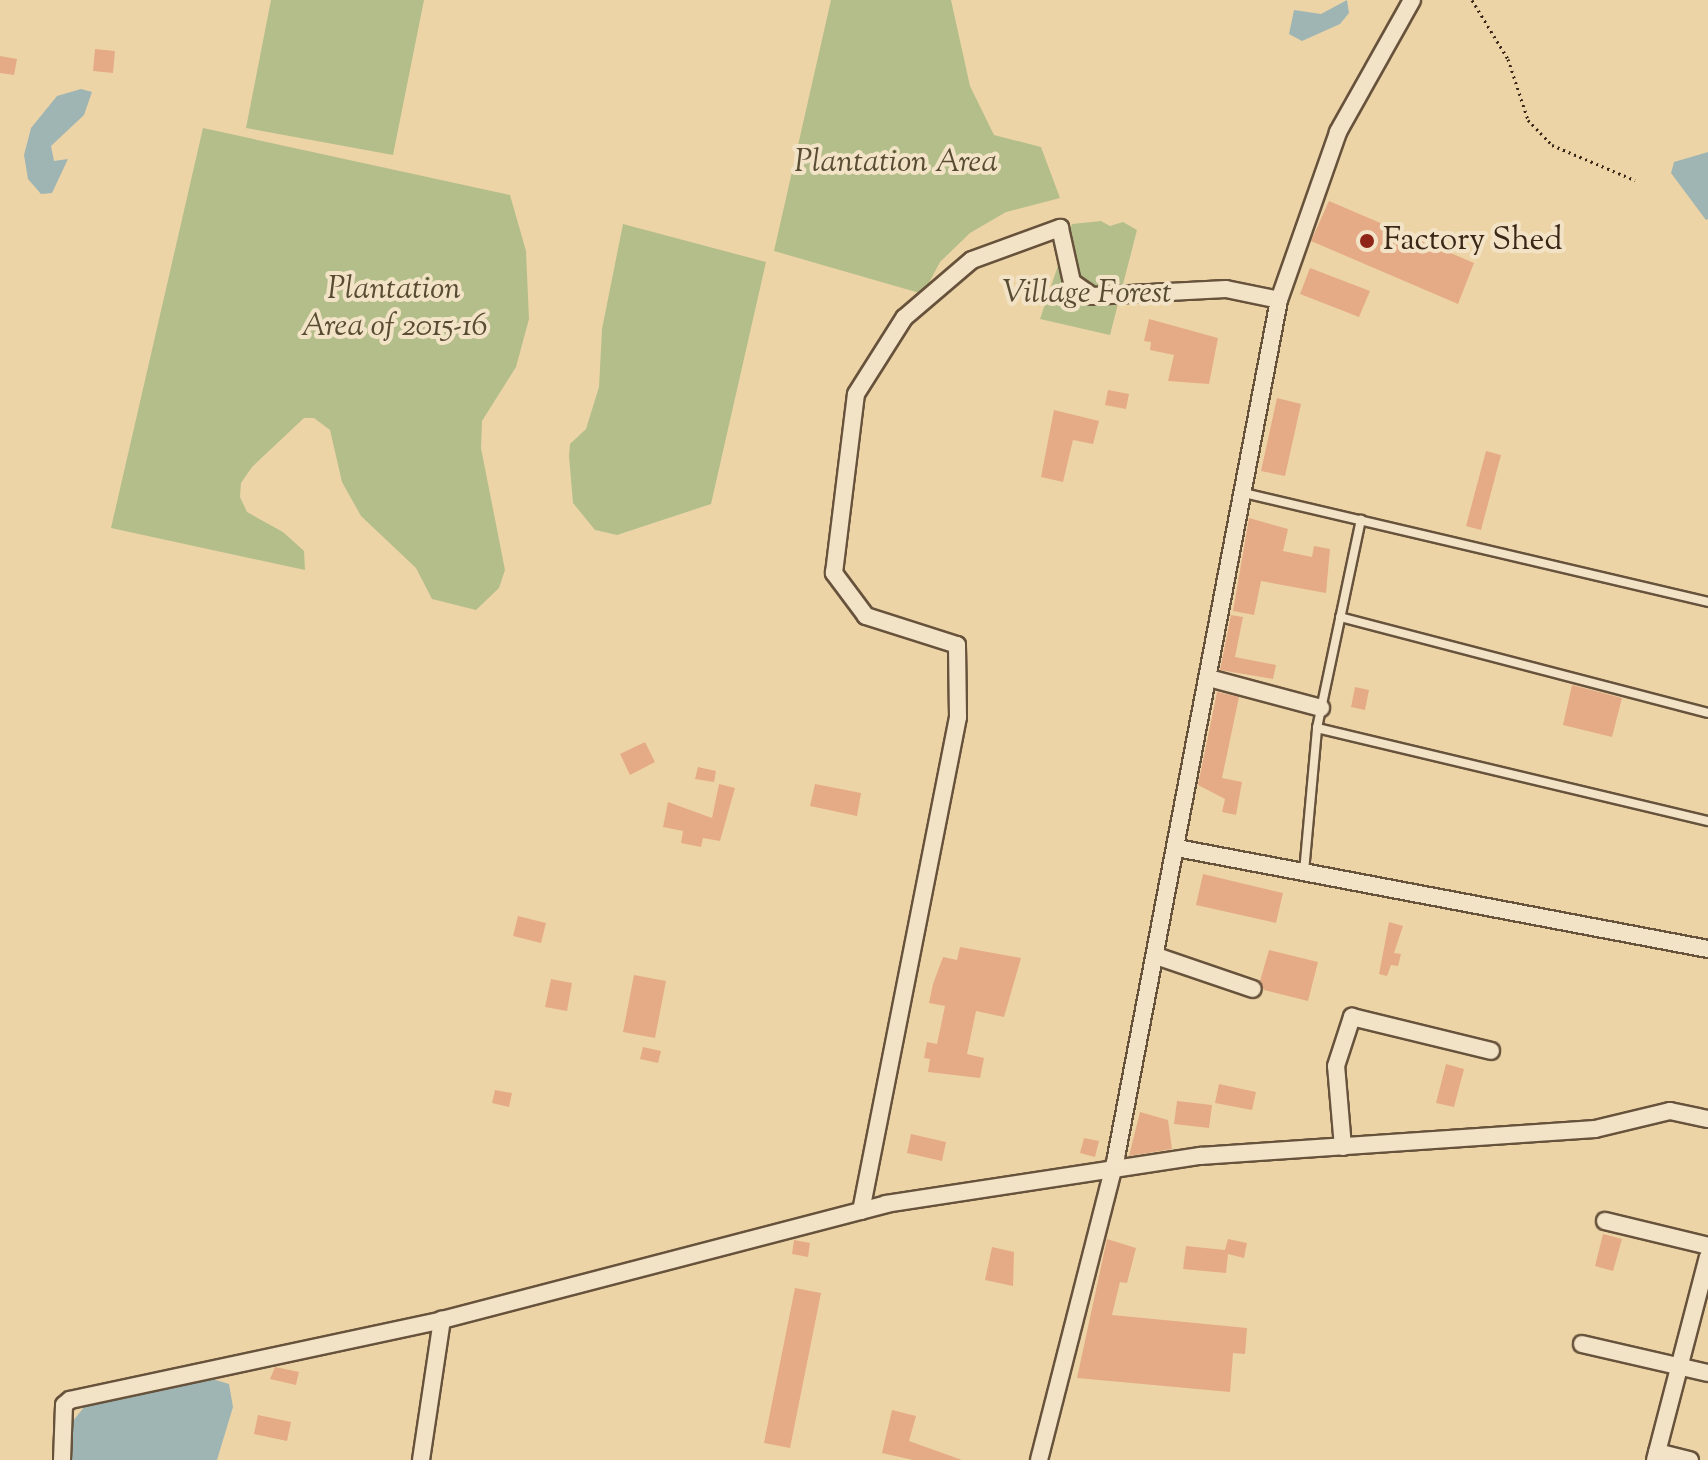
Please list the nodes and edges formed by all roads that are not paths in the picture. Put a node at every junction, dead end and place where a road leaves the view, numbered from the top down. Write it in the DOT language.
graph roads {
  1 [pos="1412,0"];
  2 [pos="1279,300"];
  3 [pos="1244,493"];
  4 [pos="1361,520"];
  5 [pos="1708,602"];
  6 [pos="1340,617"];
  7 [pos="1209,678"];
  8 [pos="1321,708"];
  9 [pos="1708,713"];
  10 [pos="1317,728"];
  11 [pos="1708,821"];
  12 [pos="1177,848"];
  13 [pos="1304,872"];
  14 [pos="1708,949"];
  15 [pos="1156,956"];
  16 [pos="1253,989"];
  17 [pos="1491,1051"];
  18 [pos="1708,1119"];
  19 [pos="1343,1147"];
  20 [pos="1114,1167"];
  21 [pos="861,1211"];
  22 [pos="1605,1221"];
  23 [pos="1708,1246"];
  24 [pos="1708,1257"];
  25 [pos="442,1320"];
  26 [pos="1582,1344"];
  27 [pos="1681,1367"];
  28 [pos="1708,1373"];
  29 [pos="1656,1456"];
  30 [pos="62,1460"];
  31 [pos="421,1460"];
  32 [pos="1039,1460"];
  33 [pos="1690,1460"];
  1 -- 2 [label="street"];
  2 -- 3 [label="street"];
  2 -- 21 [label="street"];
  3 -- 4 [label="lane"];
  3 -- 7 [label="street"];
  4 -- 5 [label="lane"];
  4 -- 6 [label="lane"];
  6 -- 8 [label="lane"];
  6 -- 9 [label="lane"];
  7 -- 8 [label="street"];
  7 -- 12 [label="street"];
  8 -- 10 [label="lane"];
  10 -- 11 [label="lane"];
  10 -- 13 [label="lane"];
  12 -- 13 [label="street"];
  12 -- 15 [label="street"];
  13 -- 14 [label="street"];
  15 -- 16 [label="street"];
  15 -- 20 [label="street"];
  17 -- 19 [label="street"];
  18 -- 19 [label="street"];
  19 -- 20 [label="street"];
  20 -- 21 [label="street"];
  20 -- 32 [label="street"];
  21 -- 25 [label="street"];
  22 -- 23 [label="street"];
  24 -- 27 [label="street"];
  25 -- 30 [label="street"];
  25 -- 31 [label="street"];
  26 -- 27 [label="street"];
  27 -- 28 [label="street"];
  27 -- 29 [label="street"];
  29 -- 33 [label="street"];
}
